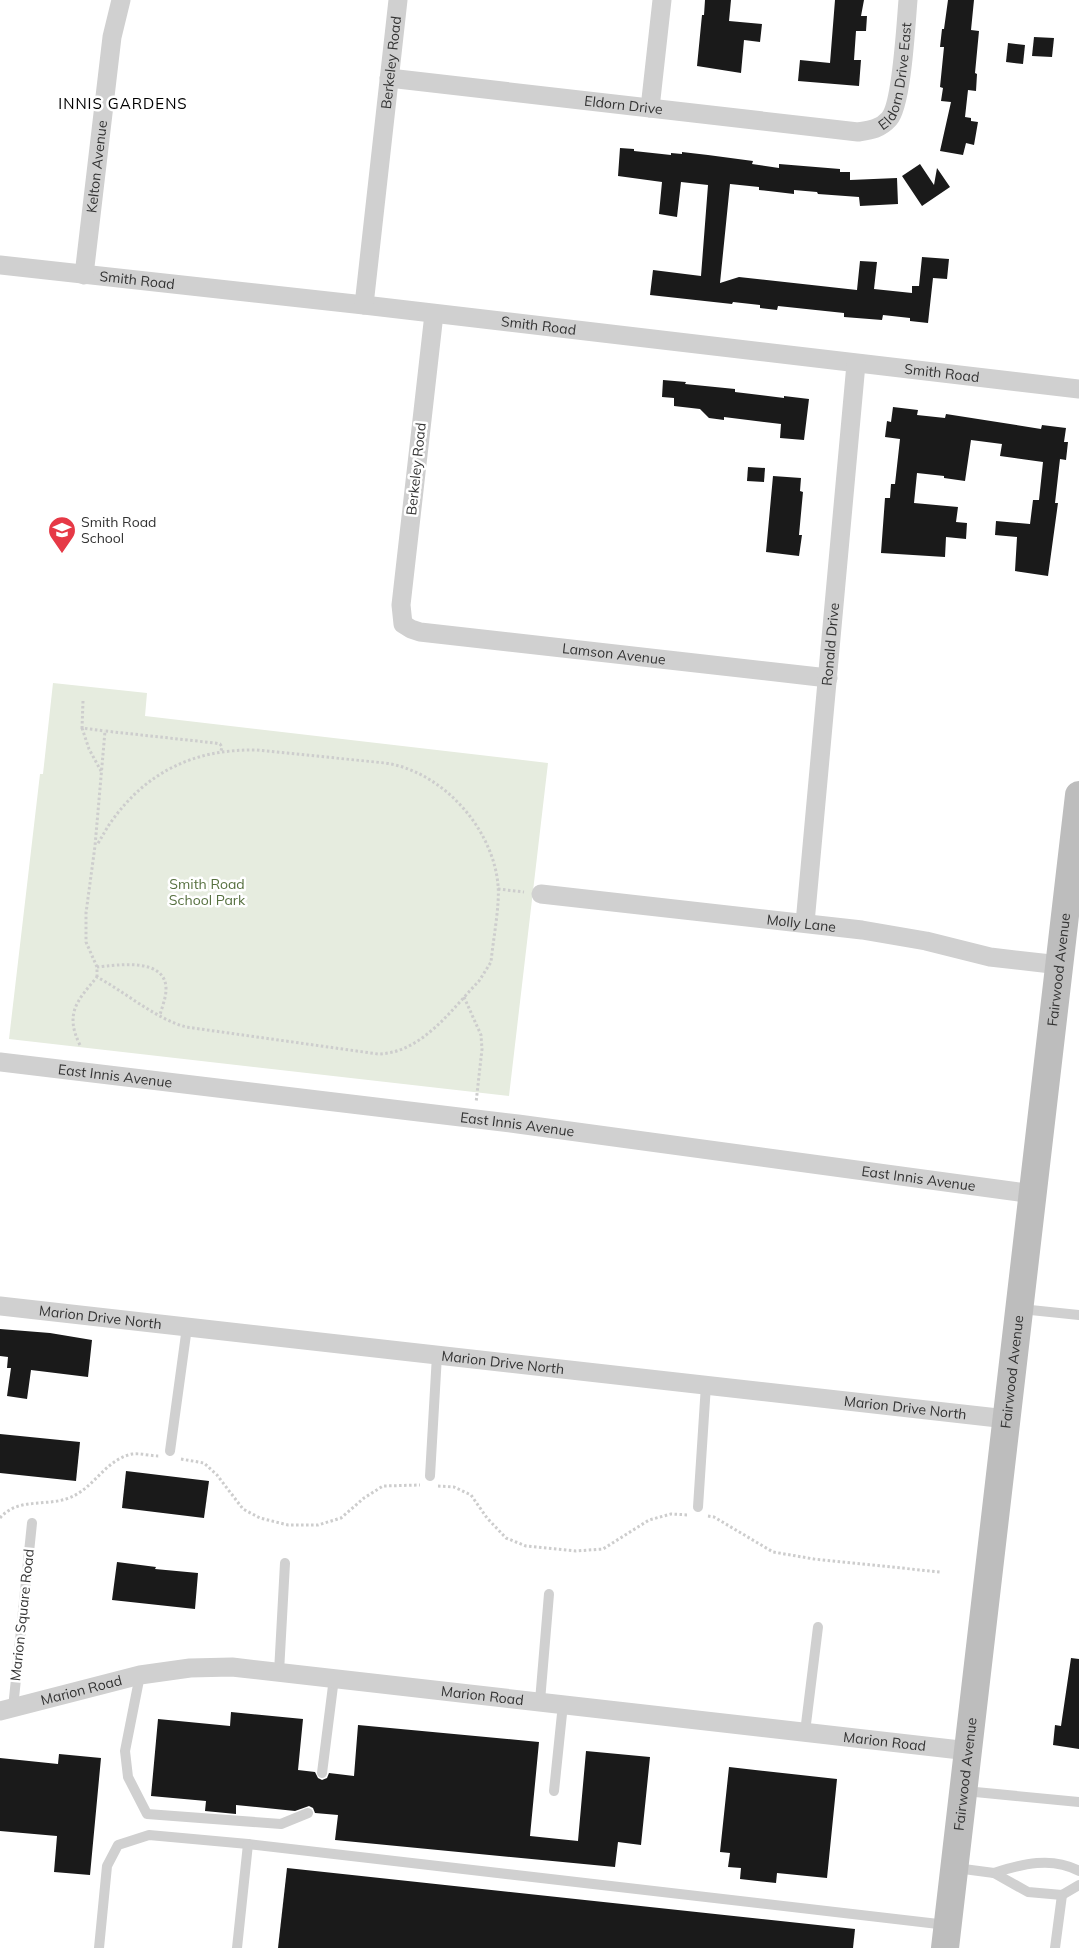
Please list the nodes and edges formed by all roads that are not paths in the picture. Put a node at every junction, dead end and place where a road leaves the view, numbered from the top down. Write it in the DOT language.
graph roads {
  1 [pos="121,0"];
  2 [pos="398,0"];
  3 [pos="662,0"];
  4 [pos="908,0"];
  5 [pos="389,78"];
  6 [pos="650,108"];
  7 [pos="858,132"];
  8 [pos="0,265"];
  9 [pos="84,275"];
  10 [pos="364,305"];
  11 [pos="434,314"];
  12 [pos="856,364"];
  13 [pos="1079,389"];
  14 [pos="403,624"];
  15 [pos="828,678"];
  16 [pos="1079,795"];
  17 [pos="541,894"];
  18 [pos="805,924"];
  19 [pos="1072,928"];
  20 [pos="1060,965"];
  21 [pos="0,1062"];
  22 [pos="1033,1194"];
  23 [pos="0,1306"];
  24 [pos="1020,1309"];
  25 [pos="1079,1315"];
  26 [pos="187,1327"];
  27 [pos="437,1355"];
  28 [pos="706,1385"];
  29 [pos="1007,1418"];
  30 [pos="174,1455"];
  31 [pos="430,1480"];
  32 [pos="698,1511"];
  33 [pos="32,1523"];
  34 [pos="285,1563"];
  35 [pos="549,1594"];
  36 [pos="818,1627"];
  37 [pos="279,1672"];
  38 [pos="140,1675"];
  39 [pos="334,1678"];
  40 [pos="540,1702"];
  41 [pos="563,1704"];
  42 [pos="6,1710"];
  43 [pos="805,1732"];
  44 [pos="969,1751"];
  45 [pos="322,1773"];
  46 [pos="964,1790"];
  47 [pos="554,1791"];
  48 [pos="1079,1802"];
  49 [pos="308,1813"];
  50 [pos="248,1844"];
  51 [pos="955,1868"];
  52 [pos="1079,1871"];
  53 [pos="994,1873"];
  54 [pos="1079,1885"];
  55 [pos="1062,1895"];
  56 [pos="947,1936"];
  57 [pos="99,1948"];
  58 [pos="238,1948"];
  59 [pos="1055,1948"];
  1 -- 9 [label="street, Kelton Avenue"];
  2 -- 5 [label="street, Berkeley Road"];
  3 -- 6 [label="street"];
  4 -- 7 [label="street, Eldorn Drive East"];
  5 -- 6 [label="street, Eldorn Drive"];
  5 -- 10 [label="street, Berkeley Road"];
  6 -- 7 [label="street, Eldorn Drive"];
  8 -- 9 [label="street, Smith Road"];
  9 -- 10 [label="street, Smith Road"];
  10 -- 11 [label="street, Smith Road"];
  11 -- 12 [label="street, Smith Road"];
  11 -- 14 [label="street, Berkeley Road"];
  12 -- 13 [label="street, Smith Road"];
  12 -- 15 [label="street, Ronald Drive"];
  14 -- 15 [label="street, Lamson Avenue"];
  15 -- 18 [label="street, Ronald Drive"];
  16 -- 19 [label="street, Fairwood Avenue"];
  17 -- 18 [label="street, Molly Lane"];
  18 -- 20 [label="street, Molly Lane"];
  19 -- 20 [label="street, Fairwood Avenue"];
  20 -- 22 [label="street, Fairwood Avenue"];
  21 -- 22 [label="street, East Innis Avenue"];
  22 -- 24 [label="street, Fairwood Avenue"];
  23 -- 26 [label="street, Marion Drive North"];
  24 -- 25 [label="lane"];
  24 -- 29 [label="street, Fairwood Avenue"];
  26 -- 27 [label="street, Marion Drive North"];
  26 -- 30 [label="lane"];
  27 -- 28 [label="street, Marion Drive North"];
  27 -- 31 [label="lane"];
  28 -- 29 [label="street, Marion Drive North"];
  28 -- 32 [label="lane"];
  29 -- 44 [label="street, Fairwood Avenue"];
  33 -- 42 [label="lane, Marion Square Road"];
  34 -- 37 [label="lane"];
  35 -- 40 [label="lane"];
  36 -- 43 [label="lane"];
  37 -- 38 [label="street, Marion Road"];
  37 -- 39 [label="street, Marion Road"];
  38 -- 42 [label="street, Marion Road"];
  38 -- 49 [label="lane"];
  39 -- 40 [label="street, Marion Road"];
  39 -- 45 [label="lane"];
  40 -- 41 [label="street, Marion Road"];
  41 -- 43 [label="street, Marion Road"];
  41 -- 47 [label="lane"];
  43 -- 44 [label="street, Marion Road"];
  44 -- 46 [label="street, Fairwood Avenue"];
  46 -- 48 [label="lane"];
  46 -- 51 [label="street, Fairwood Avenue"];
  50 -- 56 [label="lane"];
  50 -- 57 [label="lane"];
  50 -- 58 [label="lane"];
  51 -- 53 [label="lane"];
  51 -- 56 [label="street, Fairwood Avenue"];
  52 -- 53 [label="lane"];
  53 -- 55 [label="lane"];
  54 -- 55 [label="lane"];
  55 -- 59 [label="lane"];
}
